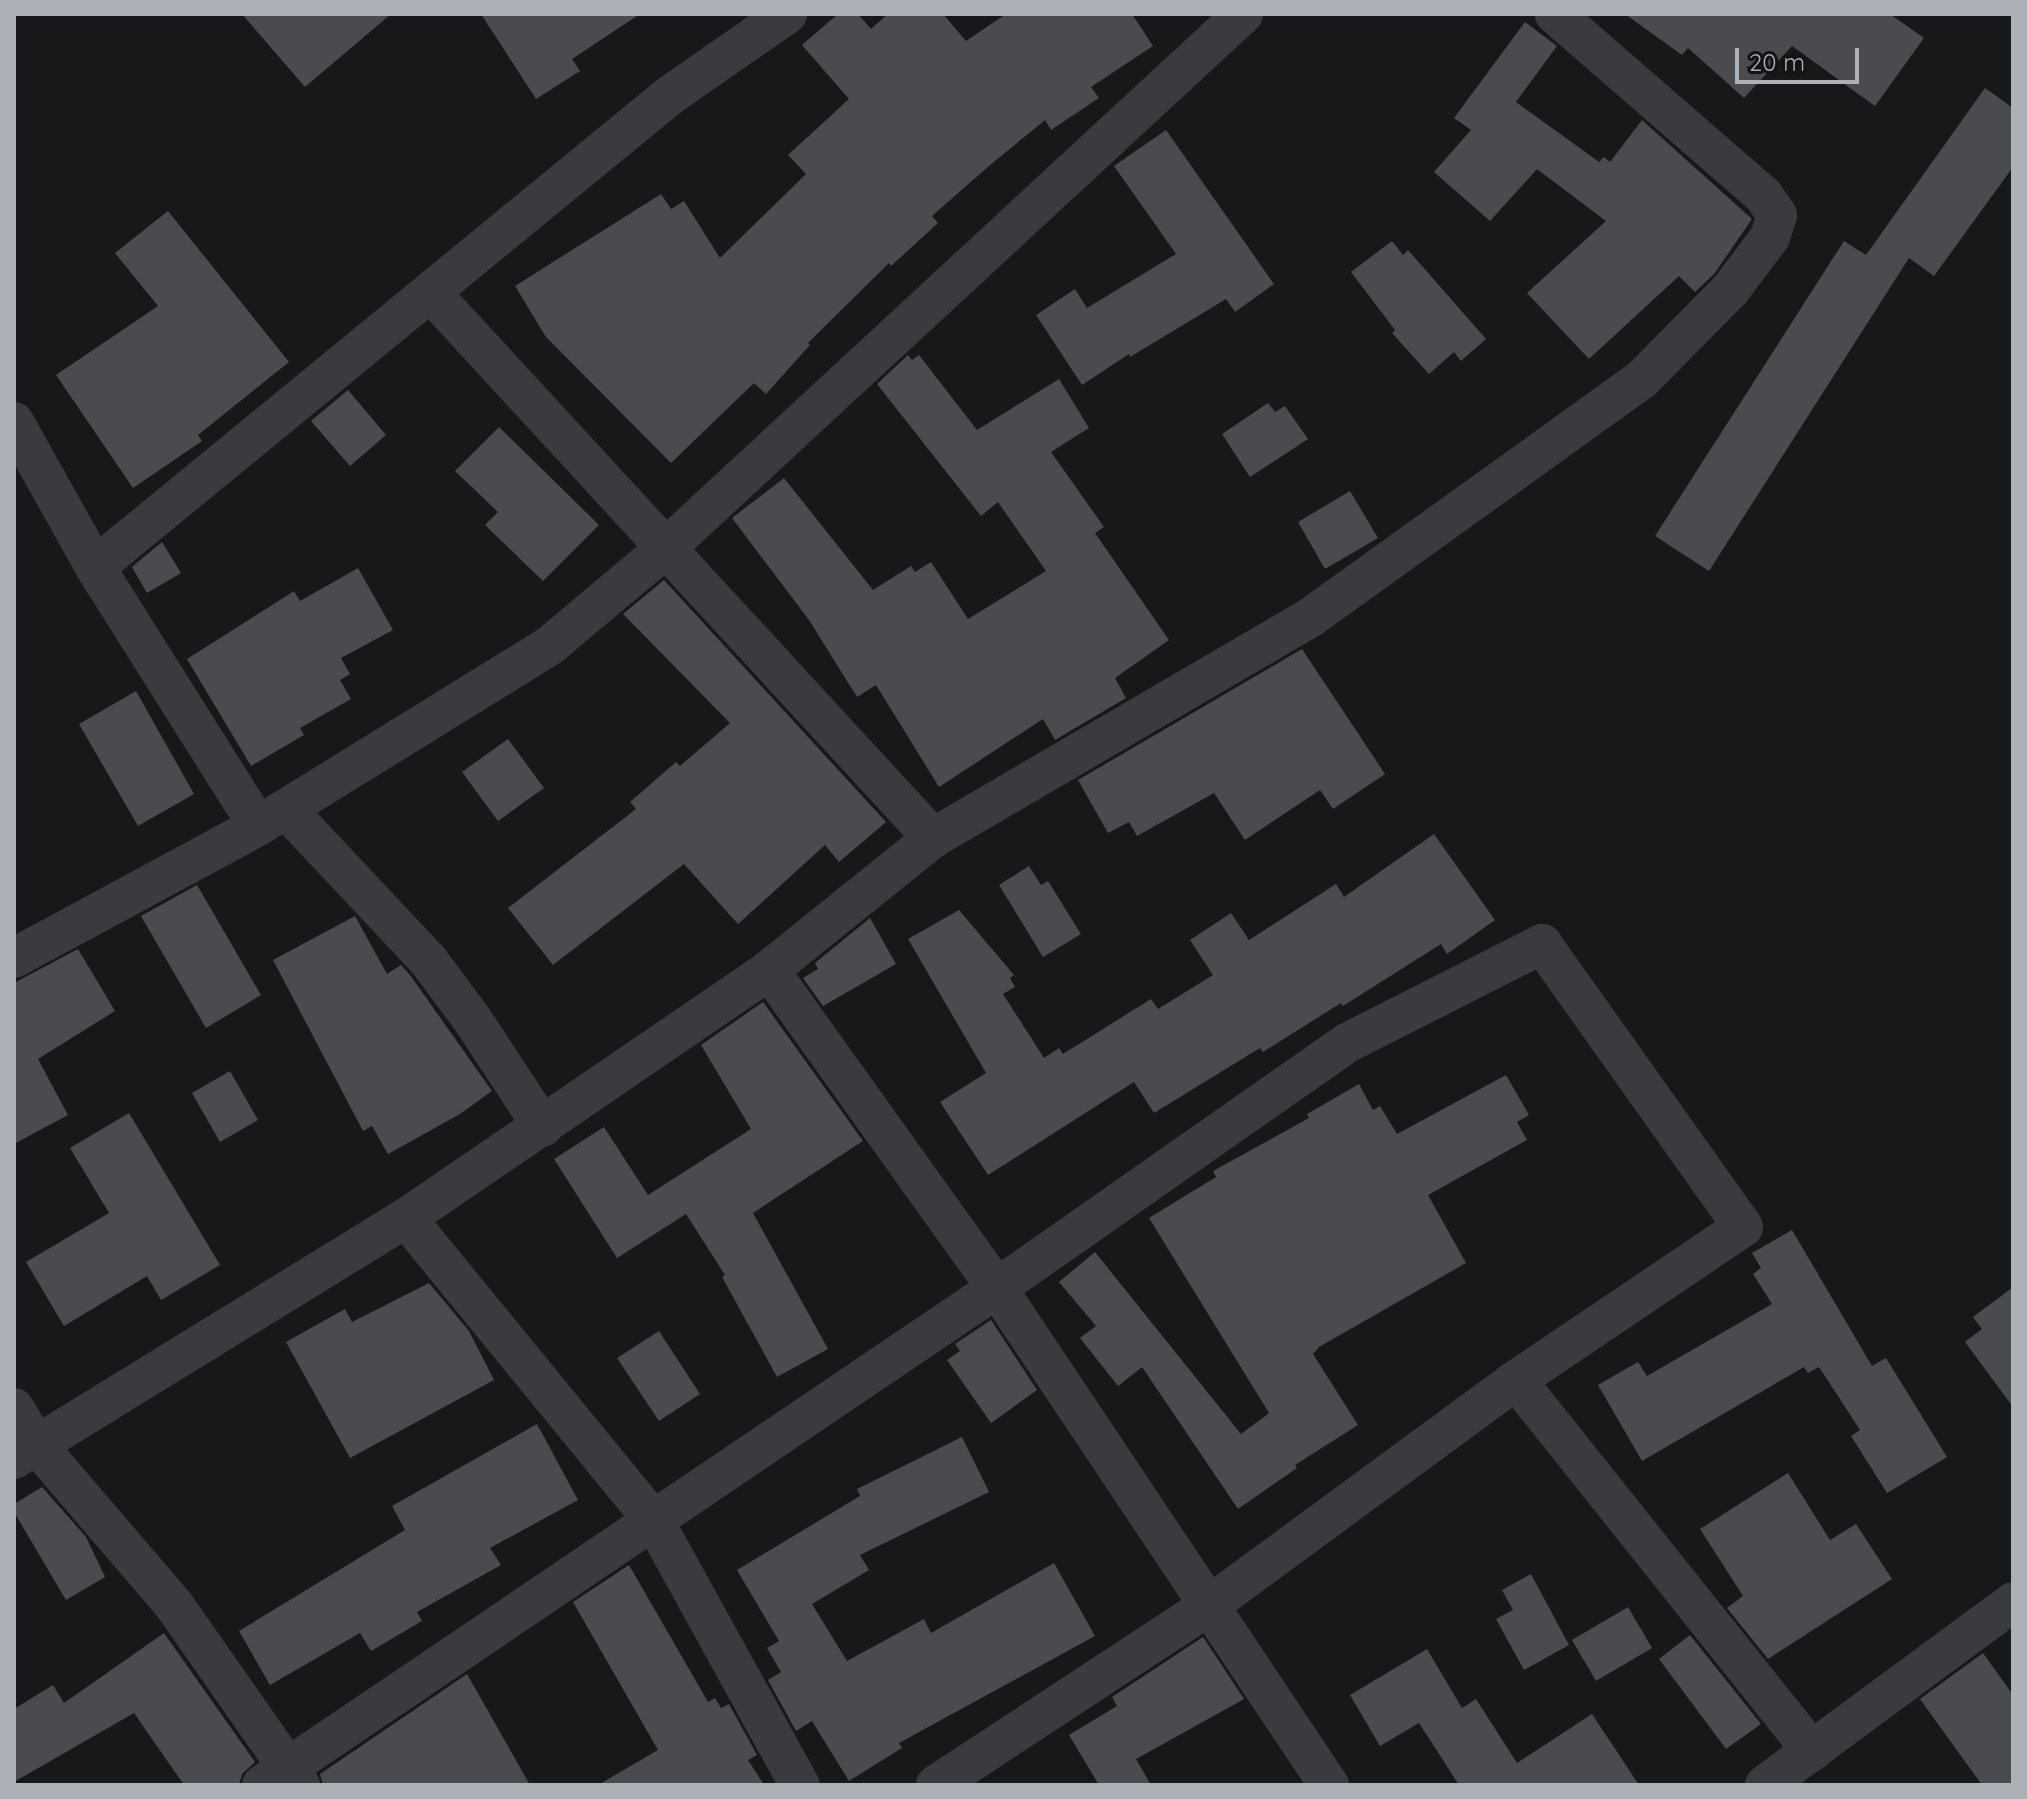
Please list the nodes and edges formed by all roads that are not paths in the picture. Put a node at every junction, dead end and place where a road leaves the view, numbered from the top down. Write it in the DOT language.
graph roads {
  1 [pos="787,14"];
  2 [pos="1243,14"];
  3 [pos="1555,14"];
  4 [pos="432,294"];
  5 [pos="14,422"];
  6 [pos="667,547"];
  7 [pos="95,567"];
  8 [pos="272,818"];
  9 [pos="933,838"];
  10 [pos="14,958"];
  11 [pos="769,970"];
  12 [pos="543,1127"];
  13 [pos="406,1218"];
  14 [pos="997,1288"];
  15 [pos="1516,1380"];
  16 [pos="14,1408"];
  17 [pos="25,1452"];
  18 [pos="654,1521"];
  19 [pos="2013,1602"];
  20 [pos="1210,1605"];
  21 [pos="1812,1751"];
  22 [pos="283,1779"];
  23 [pos="800,1785"];
  24 [pos="936,1785"];
  25 [pos="1329,1785"];
  26 [pos="1765,1785"];
  1 -- 4 [label="street"];
  2 -- 6 [label="street"];
  3 -- 9 [label="street"];
  4 -- 6 [label="street"];
  4 -- 7 [label="street"];
  5 -- 7 [label="street"];
  6 -- 8 [label="street"];
  6 -- 9 [label="street"];
  7 -- 8 [label="street"];
  8 -- 10 [label="street"];
  8 -- 12 [label="street"];
  9 -- 11 [label="street"];
  11 -- 12 [label="street"];
  11 -- 14 [label="street"];
  12 -- 13 [label="street"];
  13 -- 17 [label="street"];
  13 -- 18 [label="street"];
  14 -- 15 [label="street"];
  14 -- 18 [label="street"];
  14 -- 20 [label="street"];
  15 -- 20 [label="street"];
  15 -- 21 [label="street"];
  16 -- 17 [label="street"];
  17 -- 22 [label="street"];
  18 -- 22 [label="street"];
  18 -- 23 [label="street"];
  19 -- 21 [label="street"];
  20 -- 24 [label="street"];
  20 -- 25 [label="street"];
  21 -- 26 [label="street"];
}
